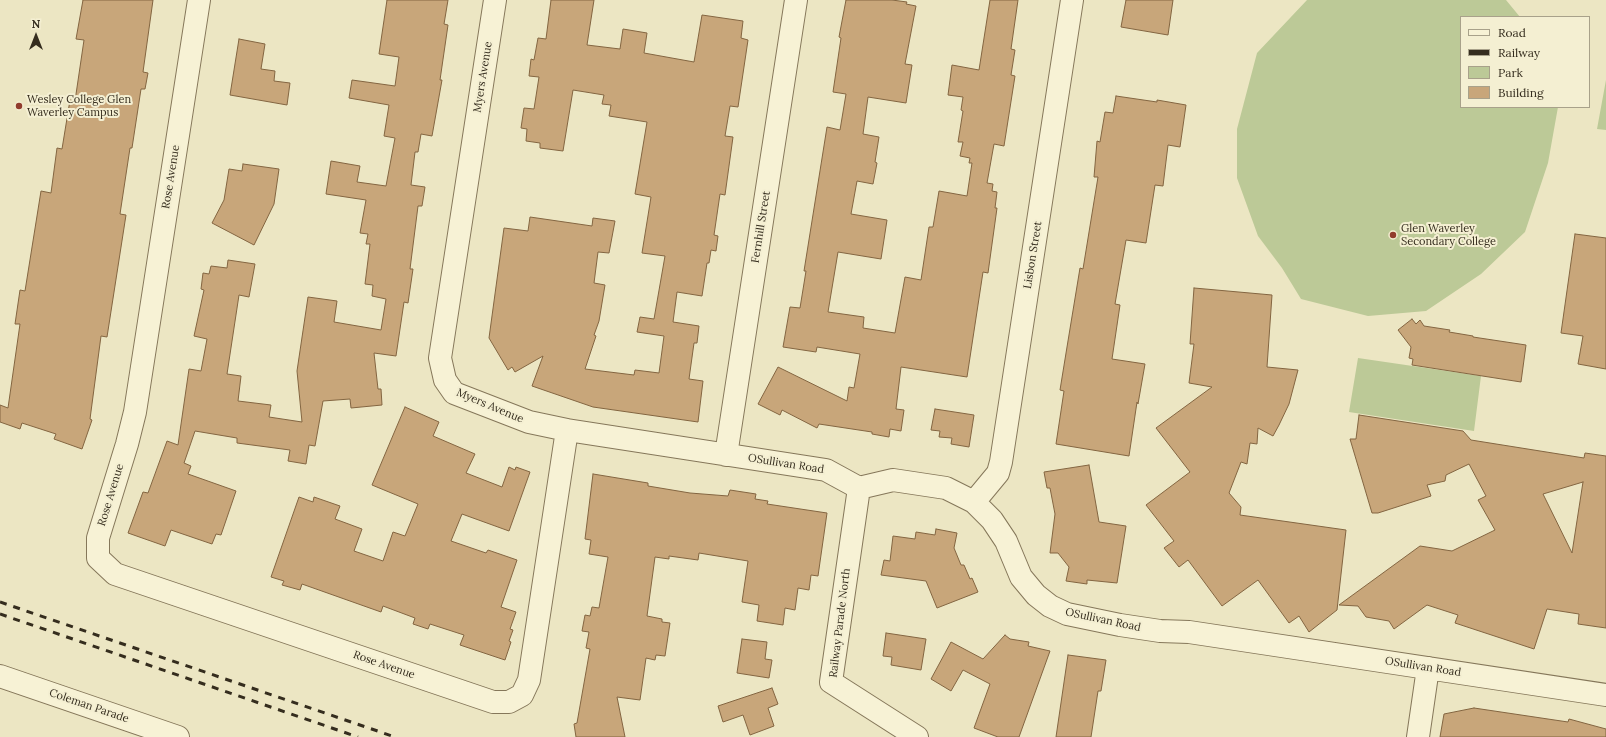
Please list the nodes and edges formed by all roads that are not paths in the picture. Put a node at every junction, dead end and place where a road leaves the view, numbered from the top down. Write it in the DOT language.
graph roads {
  1 [pos="199,0"];
  2 [pos="495,0"];
  3 [pos="796,0"];
  4 [pos="1072,0"];
  5 [pos="567,430"];
  6 [pos="726,455"];
  7 [pos="859,488"];
  8 [pos="974,502"];
  9 [pos="1428,668"];
  10 [pos="0,676"];
  11 [pos="1606,695"];
  12 [pos="178,737"];
  13 [pos="917,737"];
  14 [pos="1418,737"];
  1 -- 5 [label="street, Rose Avenue"];
  2 -- 5 [label="street, Myers Avenue"];
  3 -- 6 [label="street, Fernhill Street"];
  4 -- 8 [label="street, Lisbon Street"];
  5 -- 6 [label="street, OSullivan Road"];
  6 -- 7 [label="street, OSullivan Road"];
  7 -- 8 [label="street, OSullivan Road"];
  7 -- 13 [label="street, Railway Parade North"];
  8 -- 9 [label="street, OSullivan Road"];
  9 -- 11 [label="street, OSullivan Road"];
  9 -- 14 [label="street"];
  10 -- 12 [label="street, Coleman Parade"];
}
